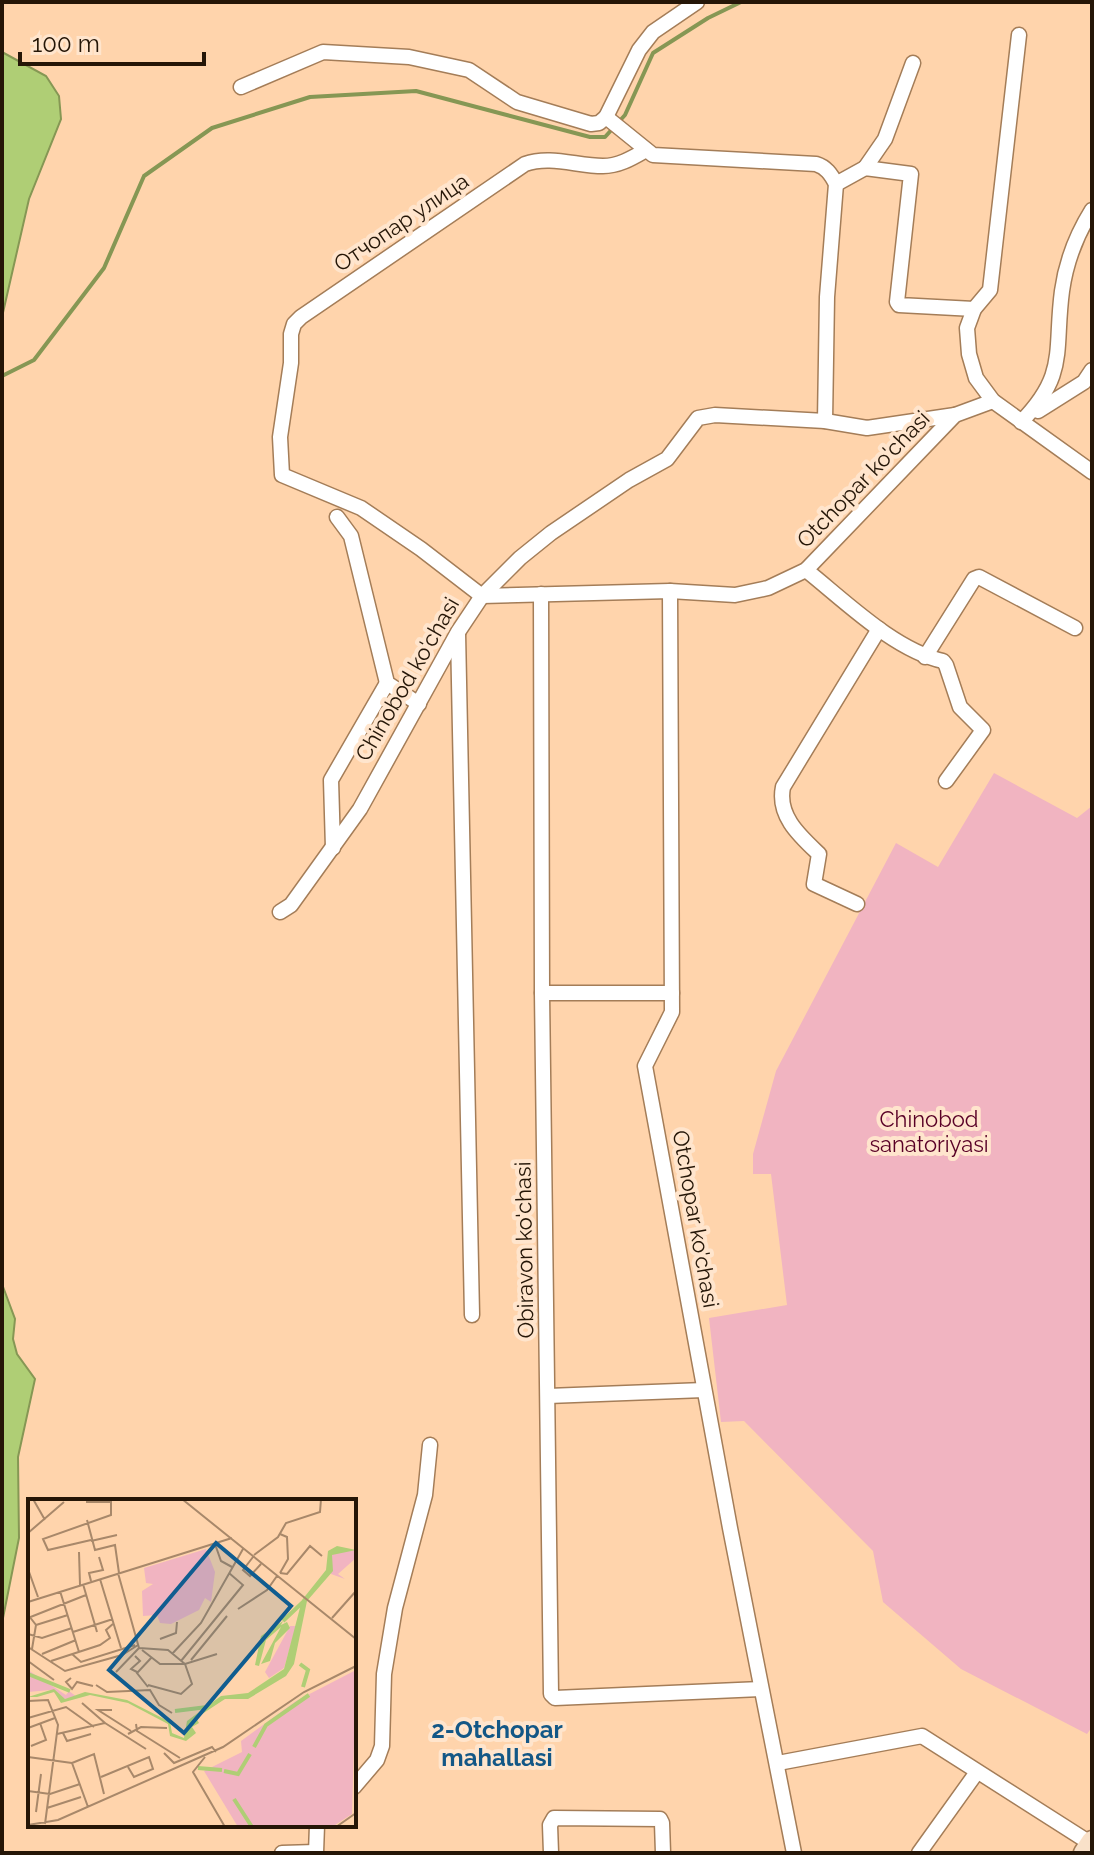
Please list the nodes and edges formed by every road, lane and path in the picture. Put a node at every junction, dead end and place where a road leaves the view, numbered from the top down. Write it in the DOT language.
graph roads {
  1 [pos="697,2"];
  2 [pos="1019,35"];
  3 [pos="913,63"];
  4 [pos="241,87"];
  5 [pos="606,117"];
  6 [pos="646,150"];
  7 [pos="865,168"];
  8 [pos="836,184"];
  9 [pos="1092,210"];
  10 [pos="974,309"];
  11 [pos="1092,370"];
  12 [pos="993,401"];
  13 [pos="955,415"];
  14 [pos="825,421"];
  15 [pos="1021,422"];
  16 [pos="1092,472"];
  17 [pos="337,517"];
  18 [pos="806,570"];
  19 [pos="670,591"];
  20 [pos="541,594"];
  21 [pos="482,596"];
  22 [pos="1075,628"];
  23 [pos="879,629"];
  24 [pos="458,632"];
  25 [pos="925,657"];
  26 [pos="387,683"];
  27 [pos="419,704"];
  28 [pos="946,781"];
  29 [pos="333,849"];
  30 [pos="857,904"];
  31 [pos="280,912"];
  32 [pos="542,993"];
  33 [pos="672,993"];
  34 [pos="472,1315"];
  35 [pos="704,1390"];
  36 [pos="548,1396"];
  37 [pos="430,1445"];
  38 [pos="761,1689"];
  39 [pos="778,1763"];
  40 [pos="977,1772"];
  41 [pos="356,1785"];
  42 [pos="317,1827"];
  43 [pos="1089,1846"];
  44 [pos="316,1852"];
  45 [pos="282,1853"];
  46 [pos="551,1853"];
  47 [pos="663,1853"];
  48 [pos="794,1853"];
  49 [pos="919,1853"];
  1 -- 5 [label="street"];
  2 -- 10 [label="street"];
  3 -- 7 [label="street"];
  4 -- 5 [label="street"];
  5 -- 6 [label="street"];
  6 -- 8 [label="street"];
  6 -- 21 [label="street, Отчопар улица"];
  7 -- 8 [label="street"];
  7 -- 10 [label="street"];
  8 -- 14 [label="street"];
  9 -- 15 [label="street"];
  10 -- 12 [label="street"];
  11 -- 15 [label="street"];
  12 -- 13 [label="street, Otchopar ko'chasi"];
  12 -- 15 [label="street"];
  13 -- 14 [label="street, Chinobod ko'chasi"];
  13 -- 18 [label="street, Otchopar ko'chasi"];
  14 -- 21 [label="street, Chinobod ko'chasi"];
  15 -- 16 [label="street"];
  17 -- 26 [label="street"];
  18 -- 19 [label="street, Otchopar ko'chasi"];
  18 -- 23 [label="street"];
  19 -- 20 [label="street, Otchopar ko'chasi"];
  19 -- 33 [label="street, Otchopar ko'chasi"];
  20 -- 21 [label="street, Otchopar ko'chasi"];
  20 -- 32 [label="street, Obiravon ko'chasi"];
  21 -- 24 [label="street, Chinobod ko'chasi"];
  22 -- 25 [label="street"];
  23 -- 25 [label="street"];
  23 -- 30 [label="street"];
  24 -- 27 [label="street, Chinobod ko'chasi"];
  24 -- 34 [label="street"];
  25 -- 28 [label="street"];
  26 -- 27 [label="street"];
  26 -- 29 [label="street"];
  27 -- 29 [label="street, Chinobod ko'chasi"];
  29 -- 31 [label="street, Chinobod ko'chasi"];
  32 -- 33 [label="street"];
  32 -- 36 [label="street, Obiravon ko'chasi"];
  33 -- 35 [label="street, Otchopar ko'chasi"];
  35 -- 36 [label="street"];
  35 -- 38 [label="street, Otchopar ko'chasi"];
  36 -- 38 [label="street, Obiravon ko'chasi"];
  37 -- 41 [label="street"];
  38 -- 39 [label="street, Otchopar ko'chasi"];
  39 -- 40 [label="street"];
  39 -- 48 [label="street, Otchopar ko'chasi"];
  40 -- 43 [label="street"];
  40 -- 49 [label="street"];
  42 -- 44 [label="street"];
  44 -- 45 [label="street"];
  46 -- 47 [label="street"];
}
